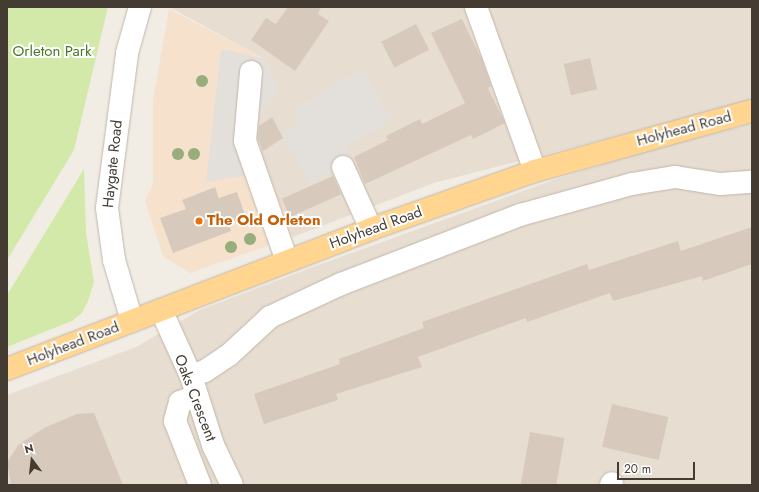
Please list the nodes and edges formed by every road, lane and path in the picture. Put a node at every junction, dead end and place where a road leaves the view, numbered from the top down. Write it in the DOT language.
graph roads {
  1 [pos="140,7"];
  2 [pos="476,7"];
  3 [pos="251,72"];
  4 [pos="752,111"];
  5 [pos="343,167"];
  6 [pos="535,171"];
  7 [pos="752,182"];
  8 [pos="371,230"];
  9 [pos="287,261"];
  10 [pos="161,310"];
  11 [pos="132,321"];
  12 [pos="7,369"];
  13 [pos="193,386"];
  14 [pos="200,485"];
  15 [pos="232,485"];
  1 -- 11 [label="street, Haygate Road"];
  2 -- 6 [label="street"];
  3 -- 9 [label="street"];
  4 -- 6 [label="main road, Holyhead Road"];
  5 -- 8 [label="street"];
  6 -- 8 [label="main road, Holyhead Road"];
  7 -- 13 [label="street"];
  8 -- 9 [label="main road, Holyhead Road"];
  9 -- 10 [label="main road, Holyhead Road"];
  10 -- 11 [label="main road, Holyhead Road"];
  10 -- 13 [label="street, Oaks Crescent"];
  11 -- 12 [label="main road, Holyhead Road"];
  13 -- 14 [label="street"];
  13 -- 15 [label="street, Oaks Crescent"];
}
